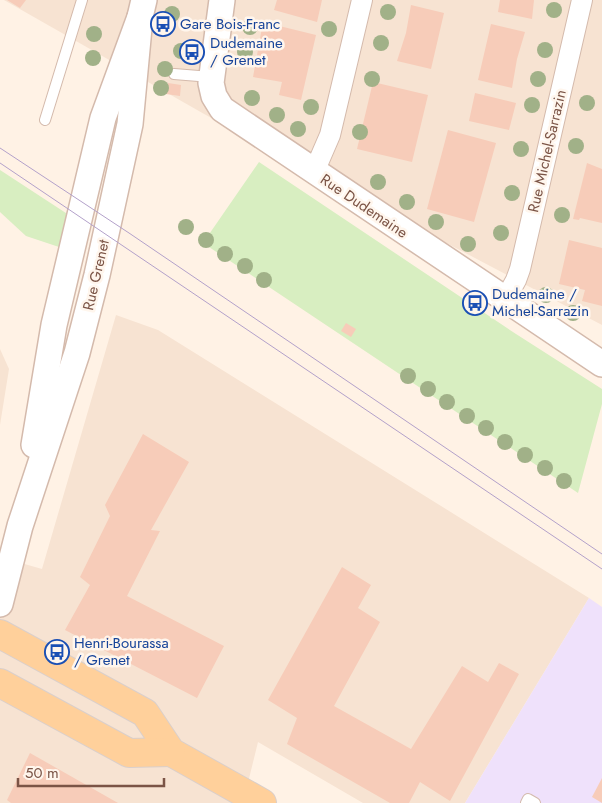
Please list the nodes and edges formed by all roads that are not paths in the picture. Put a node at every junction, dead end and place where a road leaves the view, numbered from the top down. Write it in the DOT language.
graph roads {
  1 [pos="82,0"];
  2 [pos="222,0"];
  3 [pos="362,0"];
  4 [pos="582,0"];
  5 [pos="142,9"];
  6 [pos="174,74"];
  7 [pos="211,77"];
  8 [pos="45,120"];
  9 [pos="314,172"];
  10 [pos="505,300"];
  11 [pos="602,364"];
  12 [pos="0,604"];
  13 [pos="0,634"];
  14 [pos="0,683"];
  15 [pos="171,752"];
  16 [pos="262,803"];
  1 -- 8 [label="lane"];
  2 -- 7 [label="street, Rue Dudemaine"];
  3 -- 9 [label="street"];
  4 -- 10 [label="street, Rue Michel-Sarrazin"];
  5 -- 12 [label="street, Rue Grenet"];
  6 -- 7 [label="lane"];
  7 -- 9 [label="street, Rue Dudemaine"];
  9 -- 10 [label="street, Rue Dudemaine"];
  10 -- 11 [label="street, Rue Dudemaine"];
  13 -- 15 [label="main road"];
  14 -- 15 [label="main road"];
  15 -- 16 [label="main road"];
}
